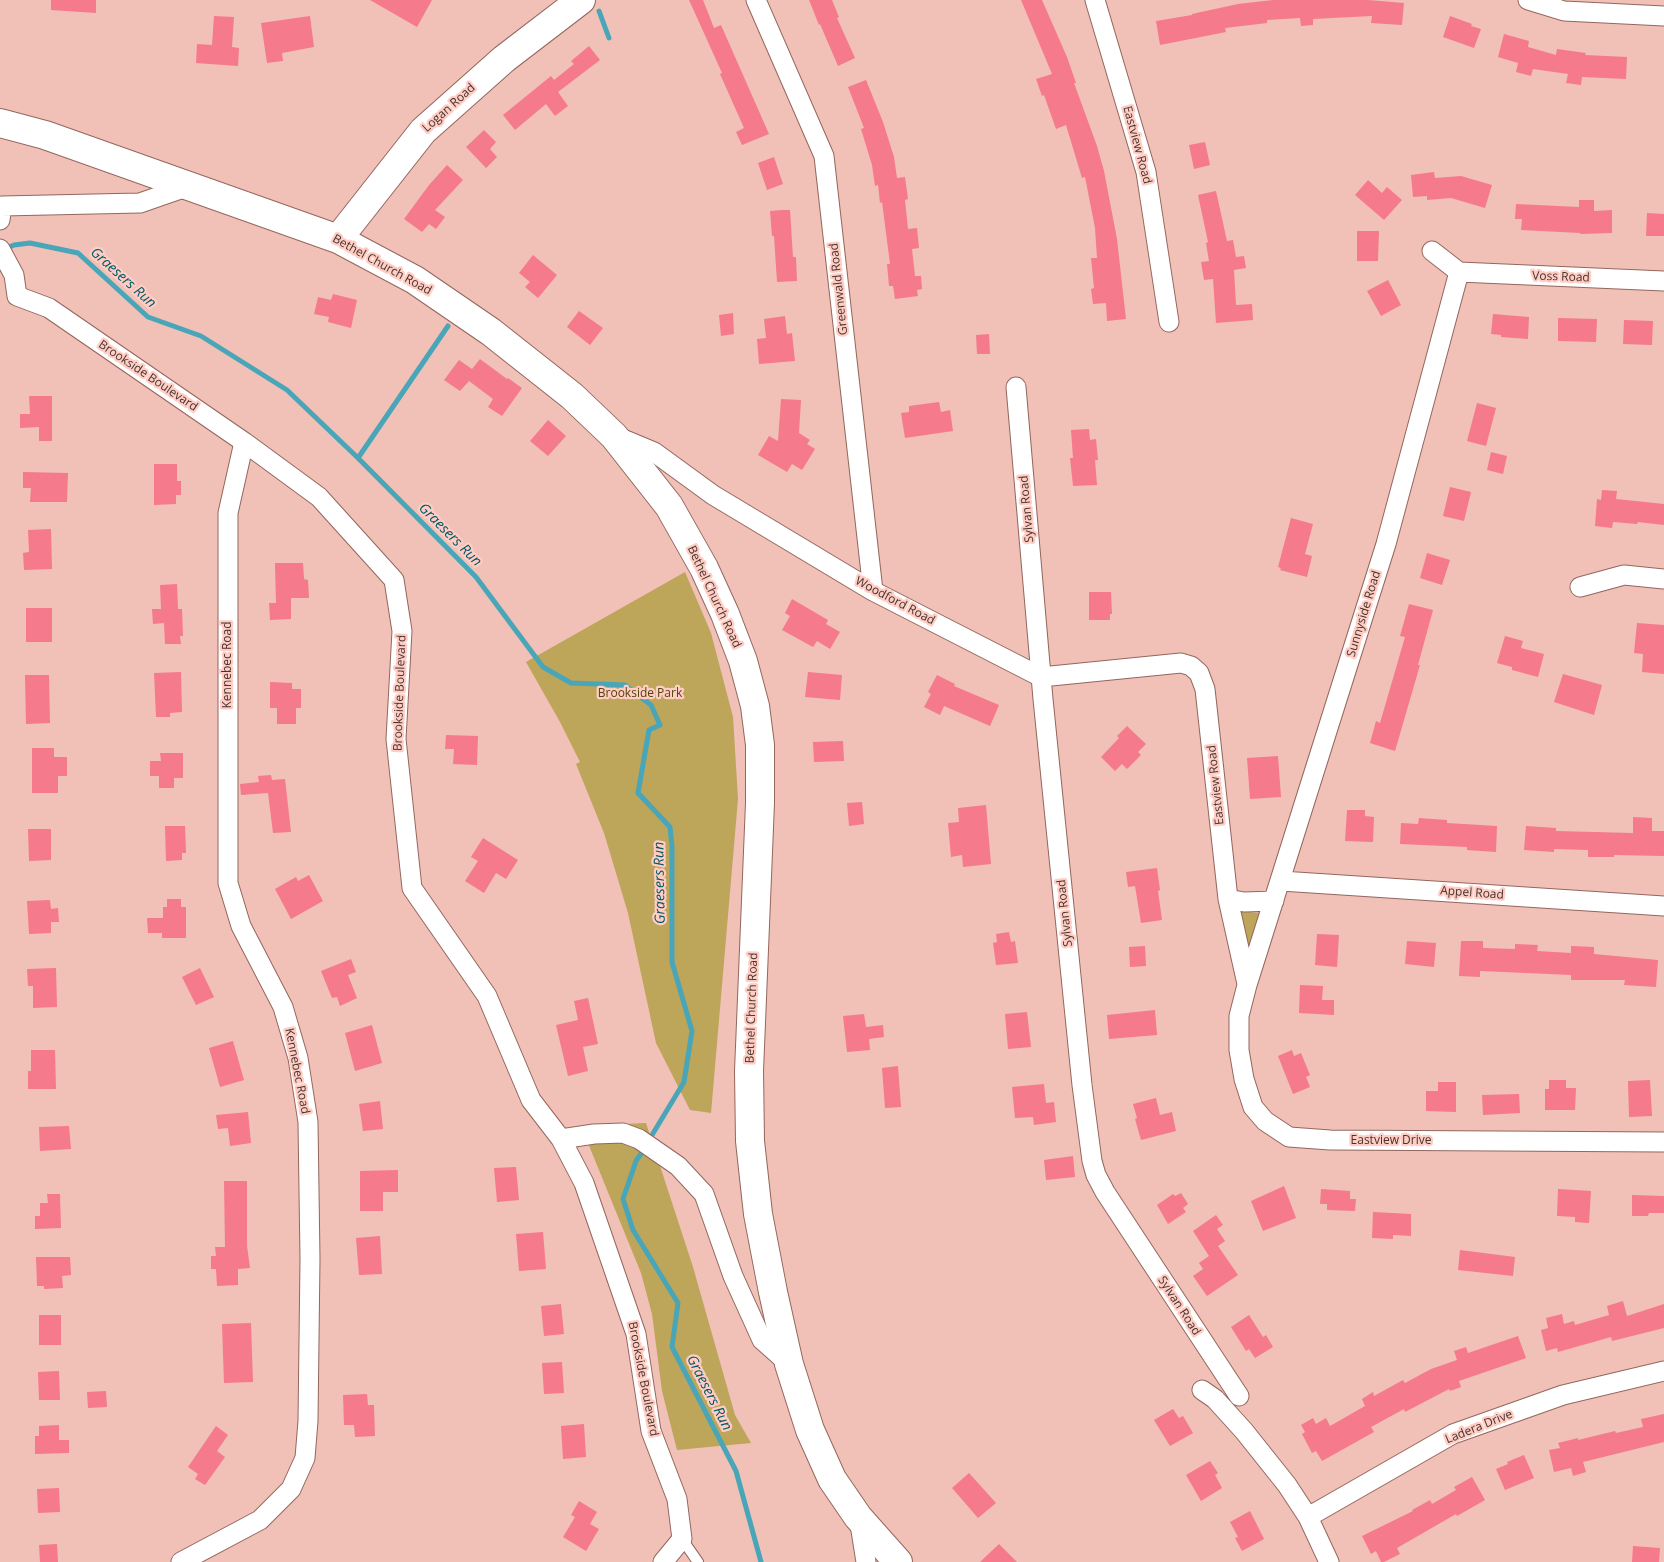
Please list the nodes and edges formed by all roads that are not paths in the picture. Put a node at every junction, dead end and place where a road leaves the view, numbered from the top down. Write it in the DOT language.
graph roads {
  1 [pos="581,0"];
  2 [pos="756,0"];
  3 [pos="1095,0"];
  4 [pos="1528,0"];
  5 [pos="1664,16"];
  6 [pos="0,123"];
  7 [pos="189,186"];
  8 [pos="0,220"];
  9 [pos="338,239"];
  10 [pos="1432,251"];
  11 [pos="3,255"];
  12 [pos="1459,272"];
  13 [pos="1664,281"];
  14 [pos="9,297"];
  15 [pos="1169,322"];
  16 [pos="1016,387"];
  17 [pos="614,436"];
  18 [pos="244,442"];
  19 [pos="1664,579"];
  20 [pos="1580,587"];
  21 [pos="873,592"];
  22 [pos="1041,677"];
  23 [pos="1281,880"];
  24 [pos="1228,899"];
  25 [pos="1274,902"];
  26 [pos="1664,906"];
  27 [pos="1247,985"];
  28 [pos="561,1140"];
  29 [pos="1664,1142"];
  30 [pos="789,1364"];
  31 [pos="1664,1371"];
  32 [pos="1202,1390"];
  33 [pos="1239,1396"];
  34 [pos="858,1517"];
  35 [pos="1308,1517"];
  36 [pos="682,1539"];
  37 [pos="181,1562"];
  38 [pos="663,1562"];
  39 [pos="698,1562"];
  40 [pos="866,1562"];
  41 [pos="898,1562"];
  42 [pos="1329,1562"];
  1 -- 9 [label="street, Logan Road"];
  2 -- 21 [label="street, Greenwald Road"];
  3 -- 15 [label="street, Eastview Road"];
  4 -- 5 [label="street"];
  6 -- 7 [label="street, Bethel Church Road"];
  7 -- 8 [label="street"];
  7 -- 9 [label="street, Bethel Church Road"];
  9 -- 17 [label="street, Bethel Church Road"];
  10 -- 12 [label="street"];
  11 -- 14 [label="street, Brookside Boulevard"];
  12 -- 13 [label="street, Voss Road"];
  12 -- 23 [label="street, Sunnyside Road"];
  14 -- 18 [label="street, Brookside Boulevard"];
  16 -- 22 [label="street, Sylvan Road"];
  17 -- 21 [label="street, Woodford Road"];
  17 -- 30 [label="street, Bethel Church Road"];
  18 -- 28 [label="street, Brookside Boulevard"];
  18 -- 37 [label="street, Kennebec Road"];
  19 -- 20 [label="street"];
  21 -- 22 [label="street, Woodford Road"];
  22 -- 24 [label="street, Eastview Road"];
  22 -- 33 [label="street, Sylvan Road"];
  23 -- 25 [label="street, Sunnyside Road"];
  23 -- 26 [label="street, Appel Road"];
  24 -- 25 [label="street"];
  24 -- 27 [label="street, Eastview Road"];
  25 -- 27 [label="street, Sunnyside Road"];
  27 -- 29 [label="street, Eastview Drive"];
  28 -- 30 [label="street"];
  28 -- 36 [label="street, Brookside Boulevard"];
  30 -- 34 [label="street, Bethel Church Road"];
  31 -- 35 [label="street, Ladera Drive"];
  32 -- 35 [label="street"];
  34 -- 40 [label="street"];
  34 -- 41 [label="street, Bethel Church Road"];
  35 -- 42 [label="street"];
  36 -- 38 [label="street"];
  36 -- 39 [label="lane"];
}
